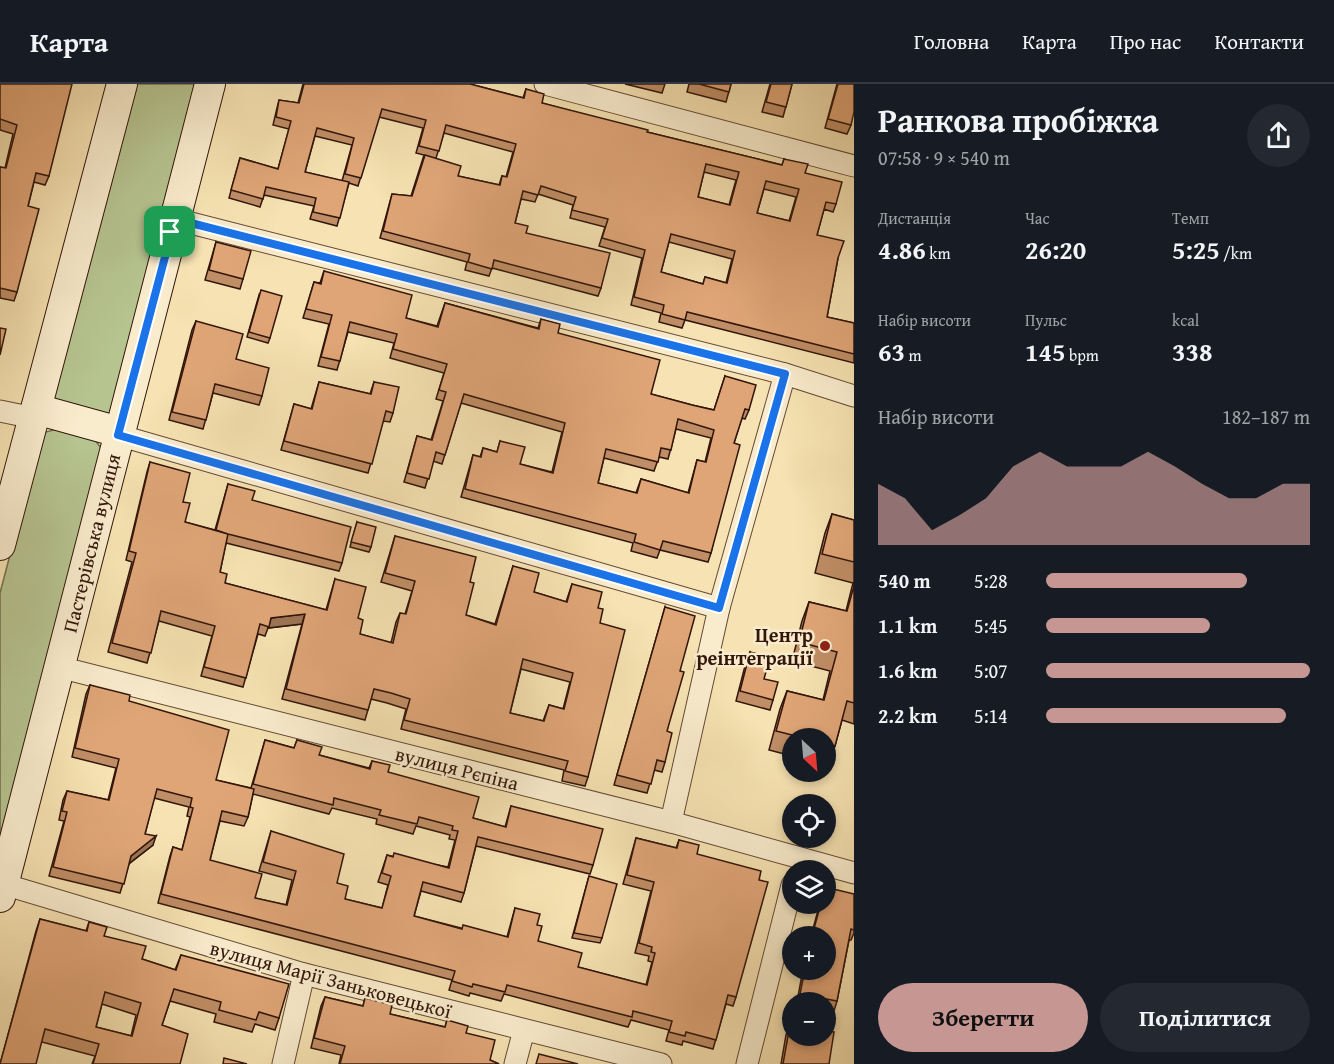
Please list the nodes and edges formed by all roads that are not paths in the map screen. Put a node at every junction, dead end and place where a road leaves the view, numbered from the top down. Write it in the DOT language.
graph roads {
  1 [pos="122,84"];
  2 [pos="210,84"];
  3 [pos="545,84"];
  4 [pos="854,166"];
  5 [pos="175,219"];
  6 [pos="785,374"];
  7 [pos="854,396"];
  8 [pos="0,411"];
  9 [pos="35,414"];
  10 [pos="118,433"];
  11 [pos="0,545"];
  12 [pos="719,608"];
  13 [pos="59,667"];
  14 [pos="671,822"];
  15 [pos="788,860"];
  16 [pos="836,870"];
  17 [pos="854,873"];
  18 [pos="2,891"];
  19 [pos="785,914"];
  20 [pos="304,974"];
  21 [pos="524,1030"];
  22 [pos="283,1064"];
  23 [pos="515,1064"];
  24 [pos="661,1064"];
  25 [pos="747,1064"];
  1 -- 9 [label="main road"];
  2 -- 5 [label="main road, Пастерівська вулиця"];
  3 -- 4 [label="street"];
  5 -- 6 [label="street"];
  5 -- 10 [label="main road, Пастерівська вулиця"];
  6 -- 7 [label="street"];
  6 -- 12 [label="street"];
  8 -- 9 [label="street"];
  9 -- 10 [label="main road"];
  9 -- 11 [label="main road"];
  10 -- 12 [label="street"];
  10 -- 13 [label="main road, Пастерівська вулиця"];
  12 -- 14 [label="street"];
  13 -- 14 [label="street, вулиця Рєпіна"];
  13 -- 18 [label="main road, Пастерівська вулиця"];
  14 -- 15 [label="street, вулиця Рєпіна"];
  16 -- 17 [label="street, вулиця Рєпіна"];
  18 -- 20 [label="street, вулиця Марії Заньковецької"];
  19 -- 25 [label="street"];
  20 -- 21 [label="street, вулиця Марії Заньковецької"];
  20 -- 22 [label="street"];
  21 -- 23 [label="street"];
  21 -- 24 [label="street, вулиця Марії Заньковецької"];
}
